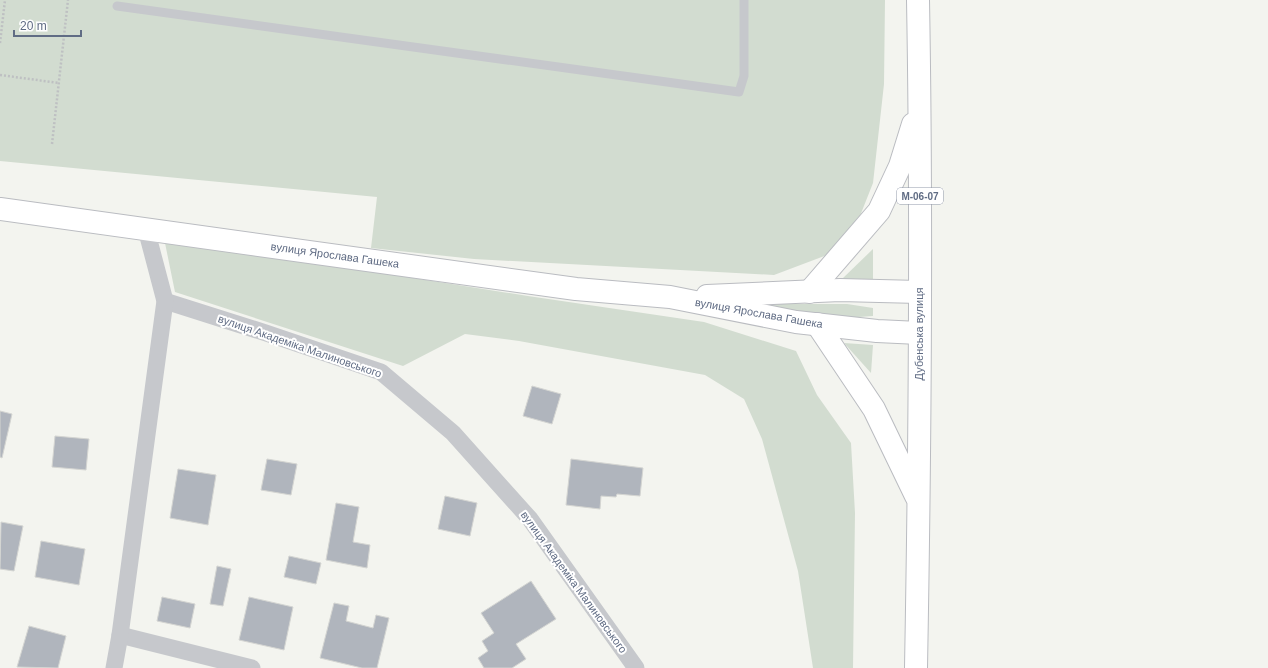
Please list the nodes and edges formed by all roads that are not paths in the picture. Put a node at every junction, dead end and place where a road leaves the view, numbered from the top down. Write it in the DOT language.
graph roads {
  1 [pos="744,0"];
  2 [pos="918,0"];
  3 [pos="116,6"];
  4 [pos="920,100"];
  5 [pos="0,209"];
  6 [pos="146,229"];
  7 [pos="809,292"];
  8 [pos="920,292"];
  9 [pos="670,297"];
  10 [pos="165,301"];
  11 [pos="817,324"];
  12 [pos="919,333"];
  13 [pos="919,501"];
  14 [pos="120,635"];
  15 [pos="114,668"];
  16 [pos="252,668"];
  17 [pos="636,668"];
  18 [pos="916,668"];
  1 -- 3 [label="lane"];
  2 -- 4 [label="main road, Дубенська вулиця / М-06-07"];
  4 -- 7 [label="main road"];
  4 -- 8 [label="main road, Дубенська вулиця / М-06-07"];
  5 -- 6 [label="main road, вулиця Ярослава Гашека"];
  6 -- 9 [label="main road, вулиця Ярослава Гашека"];
  6 -- 10 [label="street"];
  7 -- 8 [label="main road, вулиця Ярослава Гашека"];
  7 -- 9 [label="main road, вулиця Ярослава Гашека"];
  8 -- 12 [label="main road, Дубенська вулиця / М-06-07"];
  9 -- 11 [label="main road, вулиця Ярослава Гашека"];
  10 -- 14 [label="street"];
  10 -- 17 [label="street, вулиця Академіка Малиновського"];
  11 -- 12 [label="main road, вулиця Ярослава Гашека"];
  11 -- 13 [label="main road"];
  12 -- 13 [label="main road, Дубенська вулиця"];
  13 -- 18 [label="main road, Дубенська вулиця"];
  14 -- 15 [label="street"];
  14 -- 16 [label="street"];
}
